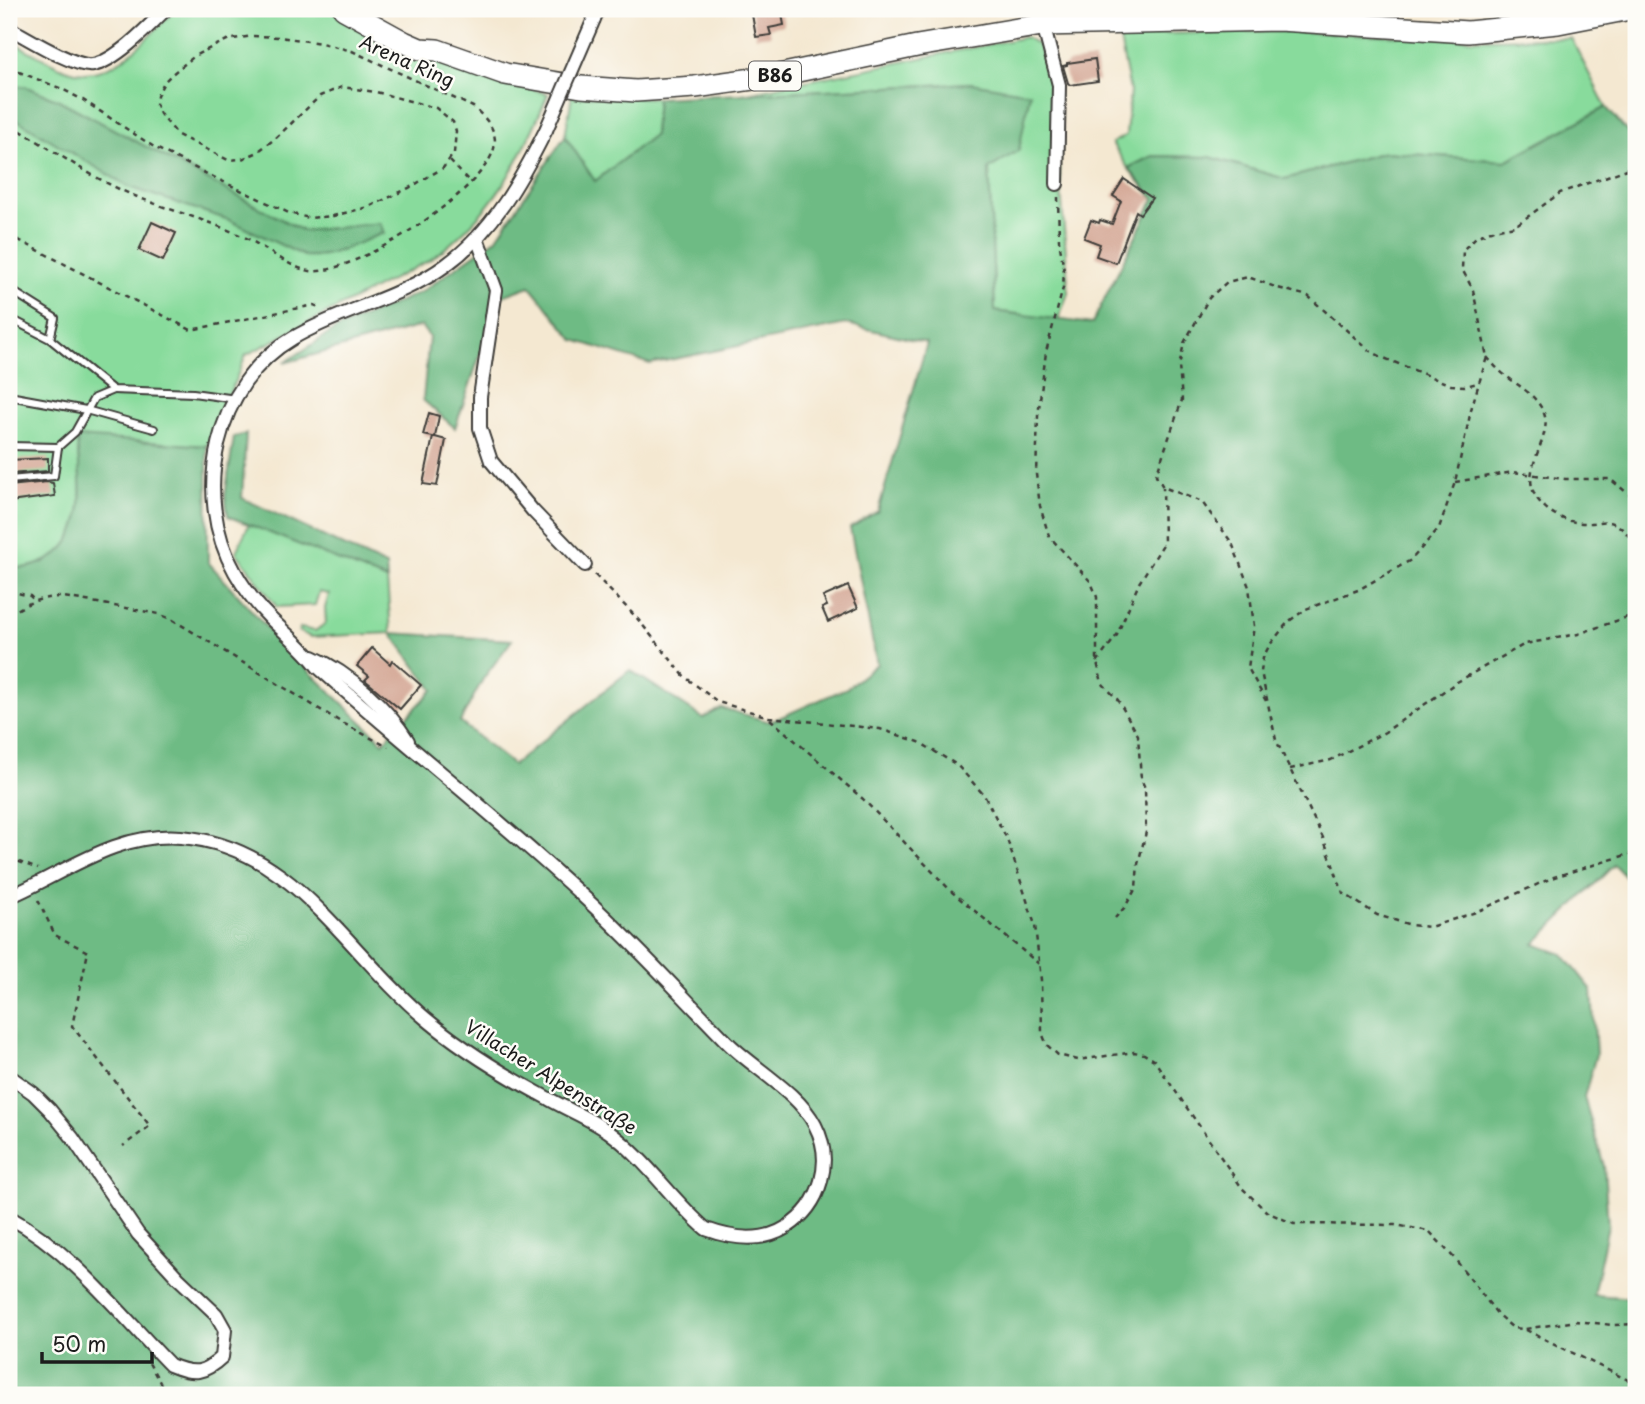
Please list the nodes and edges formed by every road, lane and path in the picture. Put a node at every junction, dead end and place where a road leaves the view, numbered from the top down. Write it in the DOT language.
graph roads {
  1 [pos="166,9"];
  2 [pos="344,9"];
  3 [pos="371,9"];
  4 [pos="1630,9"];
  5 [pos="596,14"];
  6 [pos="1041,17"];
  7 [pos="9,28"];
  8 [pos="437,50"];
  9 [pos="9,68"];
  10 [pos="9,124"];
  11 [pos="450,161"];
  12 [pos="1636,162"];
  13 [pos="470,182"];
  14 [pos="1057,184"];
  15 [pos="9,235"];
  16 [pos="477,238"];
  17 [pos="9,289"];
  18 [pos="340,315"];
  19 [pos="9,318"];
  20 [pos="51,339"];
  21 [pos="1487,357"];
  22 [pos="1479,383"];
  23 [pos="113,390"];
  24 [pos="9,396"];
  25 [pos="236,398"];
  26 [pos="86,410"];
  27 [pos="154,429"];
  28 [pos="9,446"];
  29 [pos="58,447"];
  30 [pos="1531,474"];
  31 [pos="9,480"];
  32 [pos="1455,482"];
  33 [pos="1163,487"];
  34 [pos="1636,507"];
  35 [pos="1636,545"];
  36 [pos="585,565"];
  37 [pos="9,591"];
  38 [pos="34,600"];
  39 [pos="1636,614"];
  40 [pos="9,615"];
  41 [pos="1097,662"];
  42 [pos="1268,704"];
  43 [pos="769,717"];
  44 [pos="415,749"];
  45 [pos="1290,769"];
  46 [pos="1636,852"];
  47 [pos="9,858"];
  48 [pos="51,876"];
  49 [pos="32,887"];
  50 [pos="9,897"];
  51 [pos="1115,918"];
  52 [pos="1039,964"];
  53 [pos="9,1076"];
  54 [pos="123,1146"];
  55 [pos="9,1217"];
  56 [pos="1636,1324"];
  57 [pos="1525,1329"];
  58 [pos="1636,1384"];
  1 -- 7 [label="street"];
  2 -- 8 [label="main road, B86"];
  3 -- 8 [label="main road, B86"];
  4 -- 6 [label="main road, B86"];
  5 -- 16 [label="street, Villacher Alpenstraße, bridge"];
  6 -- 8 [label="main road, B86"];
  6 -- 14 [label="street"];
  9 -- 11 [label="path"];
  10 -- 13 [label="path, Arena Ring"];
  11 -- 13 [label="path"];
  11 -- 13 [label="path, Arena Ring"];
  12 -- 21 [label="path"];
  14 -- 41 [label="path"];
  15 -- 18 [label="path"];
  16 -- 18 [label="street, Villacher Alpenstraße"];
  16 -- 36 [label="street"];
  17 -- 20 [label="lane"];
  18 -- 25 [label="street, Villacher Alpenstraße"];
  19 -- 20 [label="lane"];
  20 -- 23 [label="lane"];
  21 -- 22 [label="path"];
  21 -- 30 [label="path"];
  22 -- 32 [label="path"];
  22 -- 33 [label="path"];
  23 -- 25 [label="lane"];
  23 -- 26 [label="lane"];
  24 -- 26 [label="lane"];
  25 -- 44 [label="street, Villacher Alpenstraße"];
  26 -- 27 [label="lane"];
  26 -- 29 [label="lane"];
  28 -- 29 [label="lane"];
  29 -- 31 [label="lane"];
  30 -- 32 [label="path"];
  30 -- 34 [label="path"];
  30 -- 35 [label="path"];
  32 -- 42 [label="path"];
  33 -- 41 [label="path"];
  33 -- 42 [label="path"];
  36 -- 43 [label="path"];
  37 -- 38 [label="path"];
  38 -- 40 [label="path"];
  38 -- 44 [label="path"];
  39 -- 45 [label="path"];
  41 -- 51 [label="path"];
  42 -- 45 [label="path"];
  43 -- 52 [label="path"];
  43 -- 52 [label="path"];
  44 -- 48 [label="street, Villacher Alpenstraße"];
  45 -- 46 [label="path"];
  47 -- 48 [label="path"];
  48 -- 49 [label="street, Villacher Alpenstraße"];
  49 -- 50 [label="street, Villacher Alpenstraße"];
  49 -- 54 [label="path"];
  52 -- 57 [label="path"];
  53 -- 55 [label="street"];
  56 -- 57 [label="path"];
  57 -- 58 [label="path"];
}
